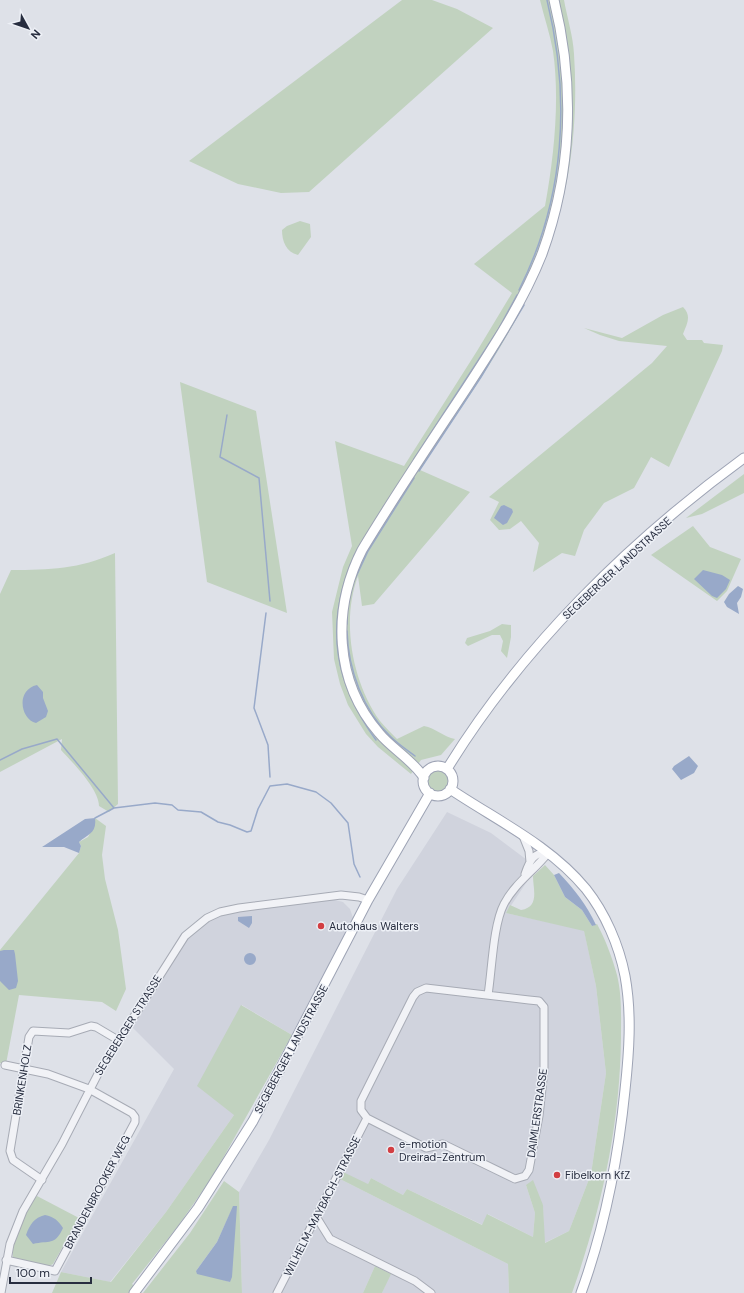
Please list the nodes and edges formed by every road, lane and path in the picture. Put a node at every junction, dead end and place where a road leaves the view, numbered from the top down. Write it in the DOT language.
graph roads {
  1 [pos="554,0"];
  2 [pos="744,458"];
  3 [pos="403,756"];
  4 [pos="431,768"];
  5 [pos="447,769"];
  6 [pos="424,778"];
  7 [pos="450,789"];
  8 [pos="430,793"];
  9 [pos="523,836"];
  10 [pos="548,853"];
  11 [pos="530,862"];
  12 [pos="525,876"];
  13 [pos="368,900"];
  14 [pos="488,995"];
  15 [pos="118,1040"];
  16 [pos="5,1065"];
  17 [pos="24,1068"];
  18 [pos="89,1089"];
  19 [pos="367,1118"];
  20 [pos="42,1180"];
  21 [pos="317,1218"];
  22 [pos="6,1260"];
  23 [pos="2,1282"];
  24 [pos="1,1293"];
  25 [pos="134,1293"];
  26 [pos="277,1293"];
  27 [pos="431,1293"];
  28 [pos="580,1293"];
  1 -- 3 [label="main road"];
  2 -- 5 [label="main road, SEGEBERGER LANDSTRASSE"];
  3 -- 4 [label="main road"];
  3 -- 6 [label="main road"];
  4 -- 5 [label="main road"];
  4 -- 6 [label="main road"];
  5 -- 7 [label="main road"];
  6 -- 8 [label="main road"];
  7 -- 8 [label="main road"];
  7 -- 9 [label="main road"];
  8 -- 13 [label="main road, SEGEBERGER LANDSTRASSE"];
  9 -- 10 [label="main road"];
  9 -- 11 [label="street"];
  10 -- 11 [label="street"];
  10 -- 12 [label="street"];
  10 -- 28 [label="main road"];
  11 -- 12 [label="street"];
  12 -- 14 [label="street"];
  13 -- 15 [label="street, SEGEBERGER STRASSE"];
  13 -- 25 [label="main road, SEGEBERGER LANDSTRASSE"];
  14 -- 19 [label="street, DAIMLERSTRASSE"];
  14 -- 19 [label="street, DAIMLERSTRASSE"];
  15 -- 17 [label="street, BRINKENHOLZ"];
  15 -- 18 [label="street, SEGEBERGER STRASSE"];
  16 -- 17 [label="street"];
  17 -- 18 [label="street"];
  17 -- 20 [label="street, BRINKENHOLZ"];
  18 -- 20 [label="street, SEGEBERGER STRASSE"];
  18 -- 22 [label="street, BRANDENBROOKER WEG"];
  19 -- 21 [label="street, WILHELM-MAYBACH-STRASSE"];
  20 -- 22 [label="street, SEGEBERGER STRASSE"];
  21 -- 26 [label="street, WILHELM-MAYBACH-STRASSE"];
  21 -- 27 [label="street"];
  22 -- 23 [label="street, SEGEBERGER STRASSE"];
  23 -- 24 [label="street, SEGEBERGER STRASSE"];
}
